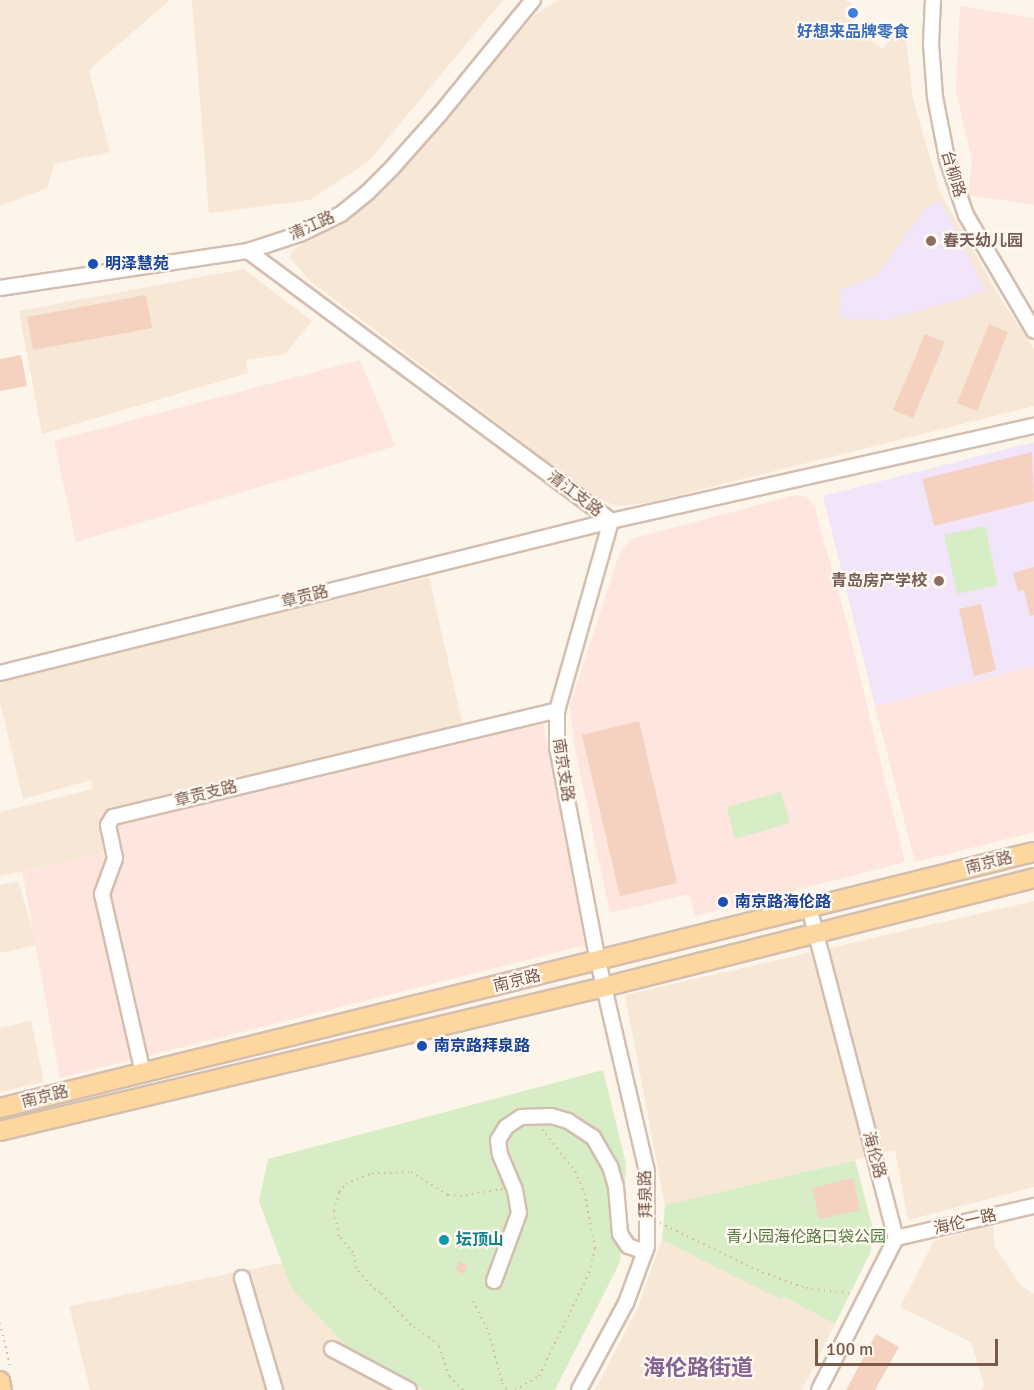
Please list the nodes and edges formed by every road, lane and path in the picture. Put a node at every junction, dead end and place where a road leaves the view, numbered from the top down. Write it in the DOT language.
graph roads {
  1 [pos="533,0"];
  2 [pos="933,0"];
  3 [pos="248,251"];
  4 [pos="0,288"];
  5 [pos="1034,331"];
  6 [pos="1034,426"];
  7 [pos="611,521"];
  8 [pos="0,673"];
  9 [pos="556,710"];
  10 [pos="1034,852"];
  11 [pos="1034,878"];
  12 [pos="809,907"];
  13 [pos="816,934"];
  14 [pos="598,961"];
  15 [pos="604,987"];
  16 [pos="143,1073"];
  17 [pos="0,1108"];
  18 [pos="531,1115"];
  19 [pos="0,1131"];
  20 [pos="518,1200"];
  21 [pos="1034,1206"];
  22 [pos="647,1217"];
  23 [pos="896,1239"];
  24 [pos="645,1252"];
  25 [pos="242,1278"];
  26 [pos="494,1281"];
  27 [pos="867,1296"];
  28 [pos="473,1301"];
  29 [pos="0,1323"];
  30 [pos="332,1349"];
  31 [pos="5,1383"];
  32 [pos="275,1390"];
  33 [pos="409,1390"];
  34 [pos="463,1390"];
  35 [pos="507,1390"];
  36 [pos="515,1390"];
  37 [pos="579,1390"];
  38 [pos="819,1390"];
  1 -- 3 [label="street, 清江路"];
  2 -- 5 [label="street, 台柳路"];
  3 -- 4 [label="street, 清江路"];
  3 -- 7 [label="street, 清江支路"];
  6 -- 7 [label="street, 清江支路"];
  7 -- 8 [label="street, 章贡路"];
  7 -- 9 [label="street, 南京支路"];
  9 -- 14 [label="street, 南京支路"];
  9 -- 16 [label="street, 章贡支路"];
  10 -- 12 [label="main road, 南京路"];
  11 -- 13 [label="main road, 南京路"];
  12 -- 13 [label="street, 海伦路"];
  12 -- 14 [label="main road, 南京路"];
  13 -- 15 [label="main road, 南京路"];
  13 -- 23 [label="street, 海伦路"];
  14 -- 15 [label="street, 南京支路"];
  14 -- 16 [label="main road, 南京路"];
  15 -- 19 [label="main road, 南京路"];
  15 -- 22 [label="street, 拜泉路"];
  16 -- 17 [label="main road, 南京路"];
  18 -- 20 [label="street"];
  18 -- 24 [label="street"];
  18 -- 36 [label="path"];
  20 -- 26 [label="street"];
  20 -- 34 [label="path"];
  21 -- 23 [label="street, 海伦一路"];
  22 -- 24 [label="street, 拜泉路"];
  22 -- 27 [label="path"];
  23 -- 27 [label="street"];
  24 -- 37 [label="street, 拜泉路"];
  25 -- 32 [label="street"];
  27 -- 38 [label="street"];
  28 -- 35 [label="path"];
  29 -- 31 [label="path"];
  30 -- 33 [label="street"];
}
